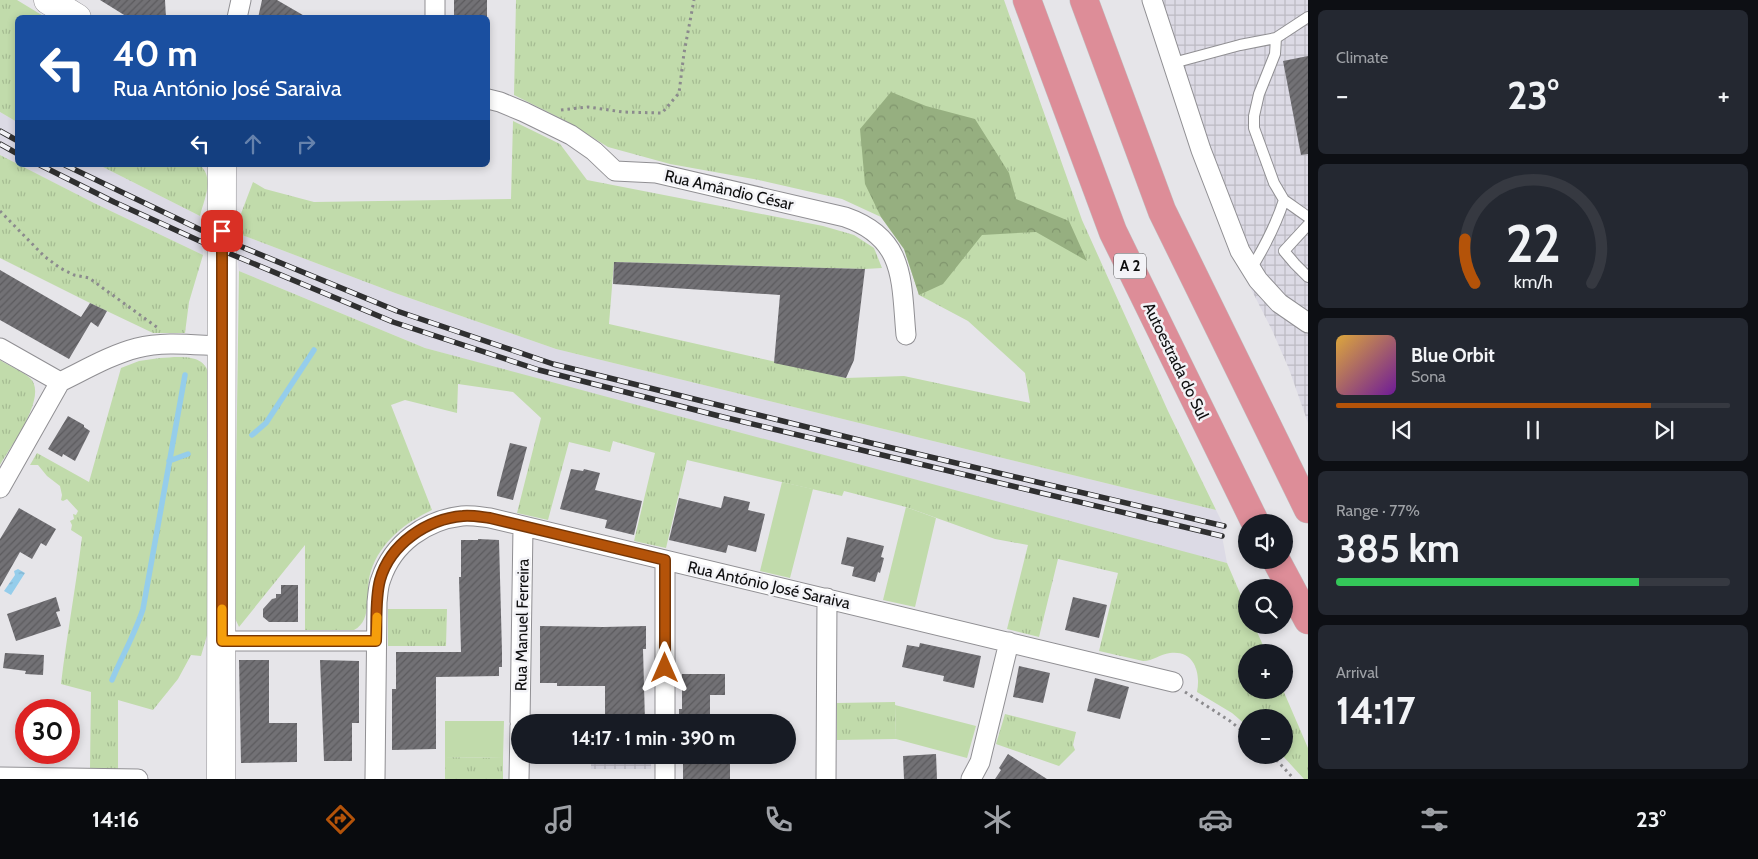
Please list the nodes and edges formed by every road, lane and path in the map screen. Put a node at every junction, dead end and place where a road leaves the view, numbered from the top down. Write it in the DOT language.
graph roads {
  1 [pos="48,0"];
  2 [pos="241,0"];
  3 [pos="435,0"];
  4 [pos="694,0"];
  5 [pos="1027,0"];
  6 [pos="1084,0"];
  7 [pos="1152,0"];
  8 [pos="72,15"];
  9 [pos="238,15"];
  10 [pos="435,15"];
  11 [pos="1308,17"];
  12 [pos="1276,38"];
  13 [pos="1173,63"];
  14 [pos="490,100"];
  15 [pos="547,122"];
  16 [pos="222,167"];
  17 [pos="1284,200"];
  18 [pos="0,212"];
  19 [pos="1308,217"];
  20 [pos="1308,225"];
  21 [pos="1251,268"];
  22 [pos="1308,277"];
  23 [pos="1308,323"];
  24 [pos="906,335"];
  25 [pos="177,345"];
  26 [pos="221,346"];
  27 [pos="0,348"];
  28 [pos="60,382"];
  29 [pos="0,488"];
  30 [pos="1308,508"];
  31 [pos="1251,514"];
  32 [pos="524,526"];
  33 [pos="665,560"];
  34 [pos="1281,569"];
  35 [pos="827,598"];
  36 [pos="1308,620"];
  37 [pos="222,641"];
  38 [pos="376,641"];
  39 [pos="1009,642"];
  40 [pos="1173,682"];
  41 [pos="520,714"];
  42 [pos="665,714"];
  43 [pos="1238,728"];
  44 [pos="519,764"];
  45 [pos="665,764"];
  46 [pos="1280,764"];
  47 [pos="0,777"];
  48 [pos="138,779"];
  49 [pos="221,779"];
  50 [pos="375,779"];
  51 [pos="519,779"];
  52 [pos="665,779"];
  53 [pos="826,779"];
  54 [pos="971,779"];
  55 [pos="1294,779"];
  1 -- 8 [label="street"];
  2 -- 9 [label="street"];
  3 -- 10 [label="street"];
  4 -- 15 [label="path"];
  5 -- 31 [label="highway, Autoestrada do Sul / A 2"];
  6 -- 30 [label="highway"];
  7 -- 13 [label="street"];
  11 -- 12 [label="lane"];
  12 -- 13 [label="lane"];
  12 -- 17 [label="lane"];
  13 -- 21 [label="street"];
  14 -- 15 [label="street, Rua Amândio César"];
  15 -- 24 [label="street, Rua Amândio César"];
  16 -- 26 [label="street"];
  17 -- 19 [label="lane"];
  17 -- 21 [label="lane"];
  18 -- 25 [label="path"];
  20 -- 22 [label="lane"];
  21 -- 23 [label="street"];
  25 -- 26 [label="street"];
  25 -- 28 [label="street"];
  26 -- 37 [label="street"];
  27 -- 28 [label="street"];
  28 -- 29 [label="street"];
  32 -- 33 [label="street, Rua António José Saraiva"];
  32 -- 38 [label="street, Rua António José Saraiva"];
  32 -- 41 [label="street, Rua Manuel Ferreira"];
  33 -- 35 [label="street, Rua António José Saraiva"];
  33 -- 42 [label="street"];
  34 -- 36 [label="highway"];
  35 -- 39 [label="street, Rua António José Saraiva"];
  35 -- 53 [label="street"];
  37 -- 38 [label="street"];
  37 -- 49 [label="street"];
  38 -- 50 [label="street, Rua António José Saraiva"];
  39 -- 40 [label="street, Rua António José Saraiva"];
  39 -- 54 [label="street"];
  40 -- 43 [label="path"];
  44 -- 51 [label="street, Rua Manuel Ferreira"];
  45 -- 52 [label="street"];
  46 -- 55 [label="path"];
  47 -- 48 [label="street"];
}
